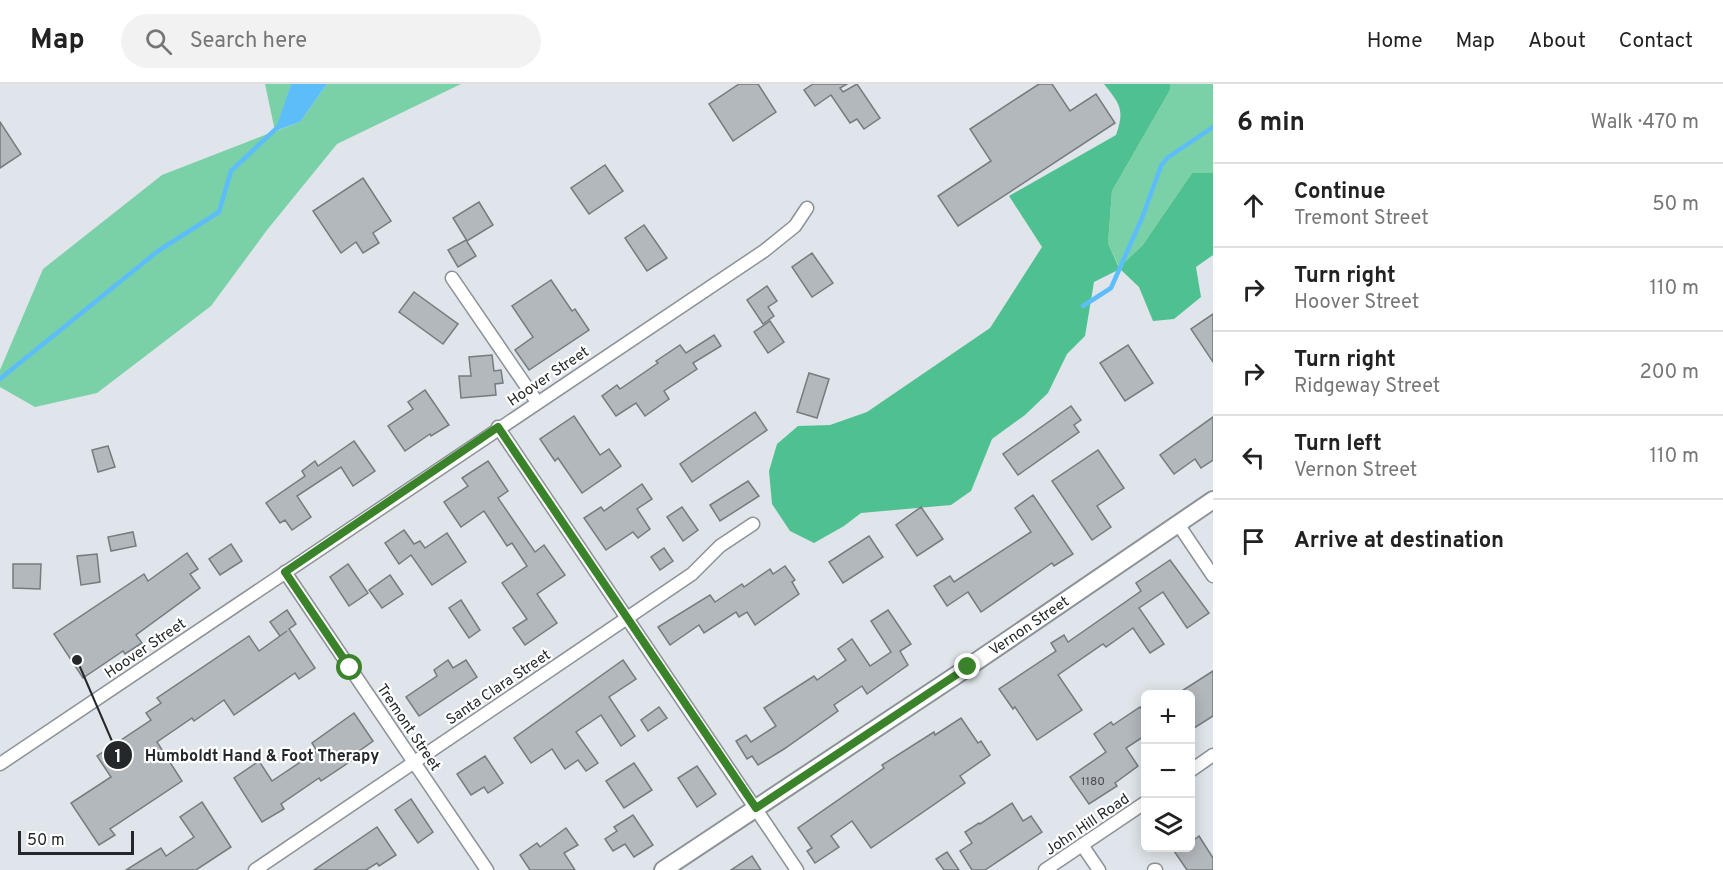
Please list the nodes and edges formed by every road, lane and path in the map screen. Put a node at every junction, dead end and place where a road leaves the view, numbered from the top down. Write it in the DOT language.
graph roads {
  1 [pos="807,208"];
  2 [pos="452,278"];
  3 [pos="537,402"];
  4 [pos="498,427"];
  5 [pos="1213,500"];
  6 [pos="753,524"];
  7 [pos="1178,524"];
  8 [pos="285,572"];
  9 [pos="1213,576"];
  10 [pos="628,618"];
  11 [pos="1213,755"];
  12 [pos="414,762"];
  13 [pos="0,764"];
  14 [pos="1195,768"];
  15 [pos="1141,805"];
  16 [pos="756,808"];
  17 [pos="1082,846"];
  18 [pos="255,870"];
  19 [pos="487,870"];
  20 [pos="663,870"];
  21 [pos="797,870"];
  22 [pos="1045,870"];
  23 [pos="1098,870"];
  1 -- 3 [label="street, Hoover Street"];
  2 -- 3 [label="street"];
  3 -- 4 [label="street, Hoover Street"];
  4 -- 8 [label="street, Hoover Street"];
  4 -- 10 [label="street"];
  5 -- 7 [label="street, Vernon Street"];
  6 -- 10 [label="street, Santa Clara Street"];
  7 -- 9 [label="street"];
  7 -- 16 [label="street, Vernon Street"];
  8 -- 12 [label="street, Tremont Street"];
  8 -- 13 [label="street, Hoover Street"];
  10 -- 12 [label="street, Santa Clara Street"];
  10 -- 16 [label="street"];
  11 -- 14 [label="street"];
  12 -- 18 [label="street, Santa Clara Street"];
  12 -- 19 [label="street, Tremont Street"];
  15 -- 17 [label="street, John Hill Road"];
  16 -- 20 [label="street, Vernon Street"];
  16 -- 21 [label="street"];
  17 -- 22 [label="street, John Hill Road"];
  17 -- 23 [label="street"];
}
